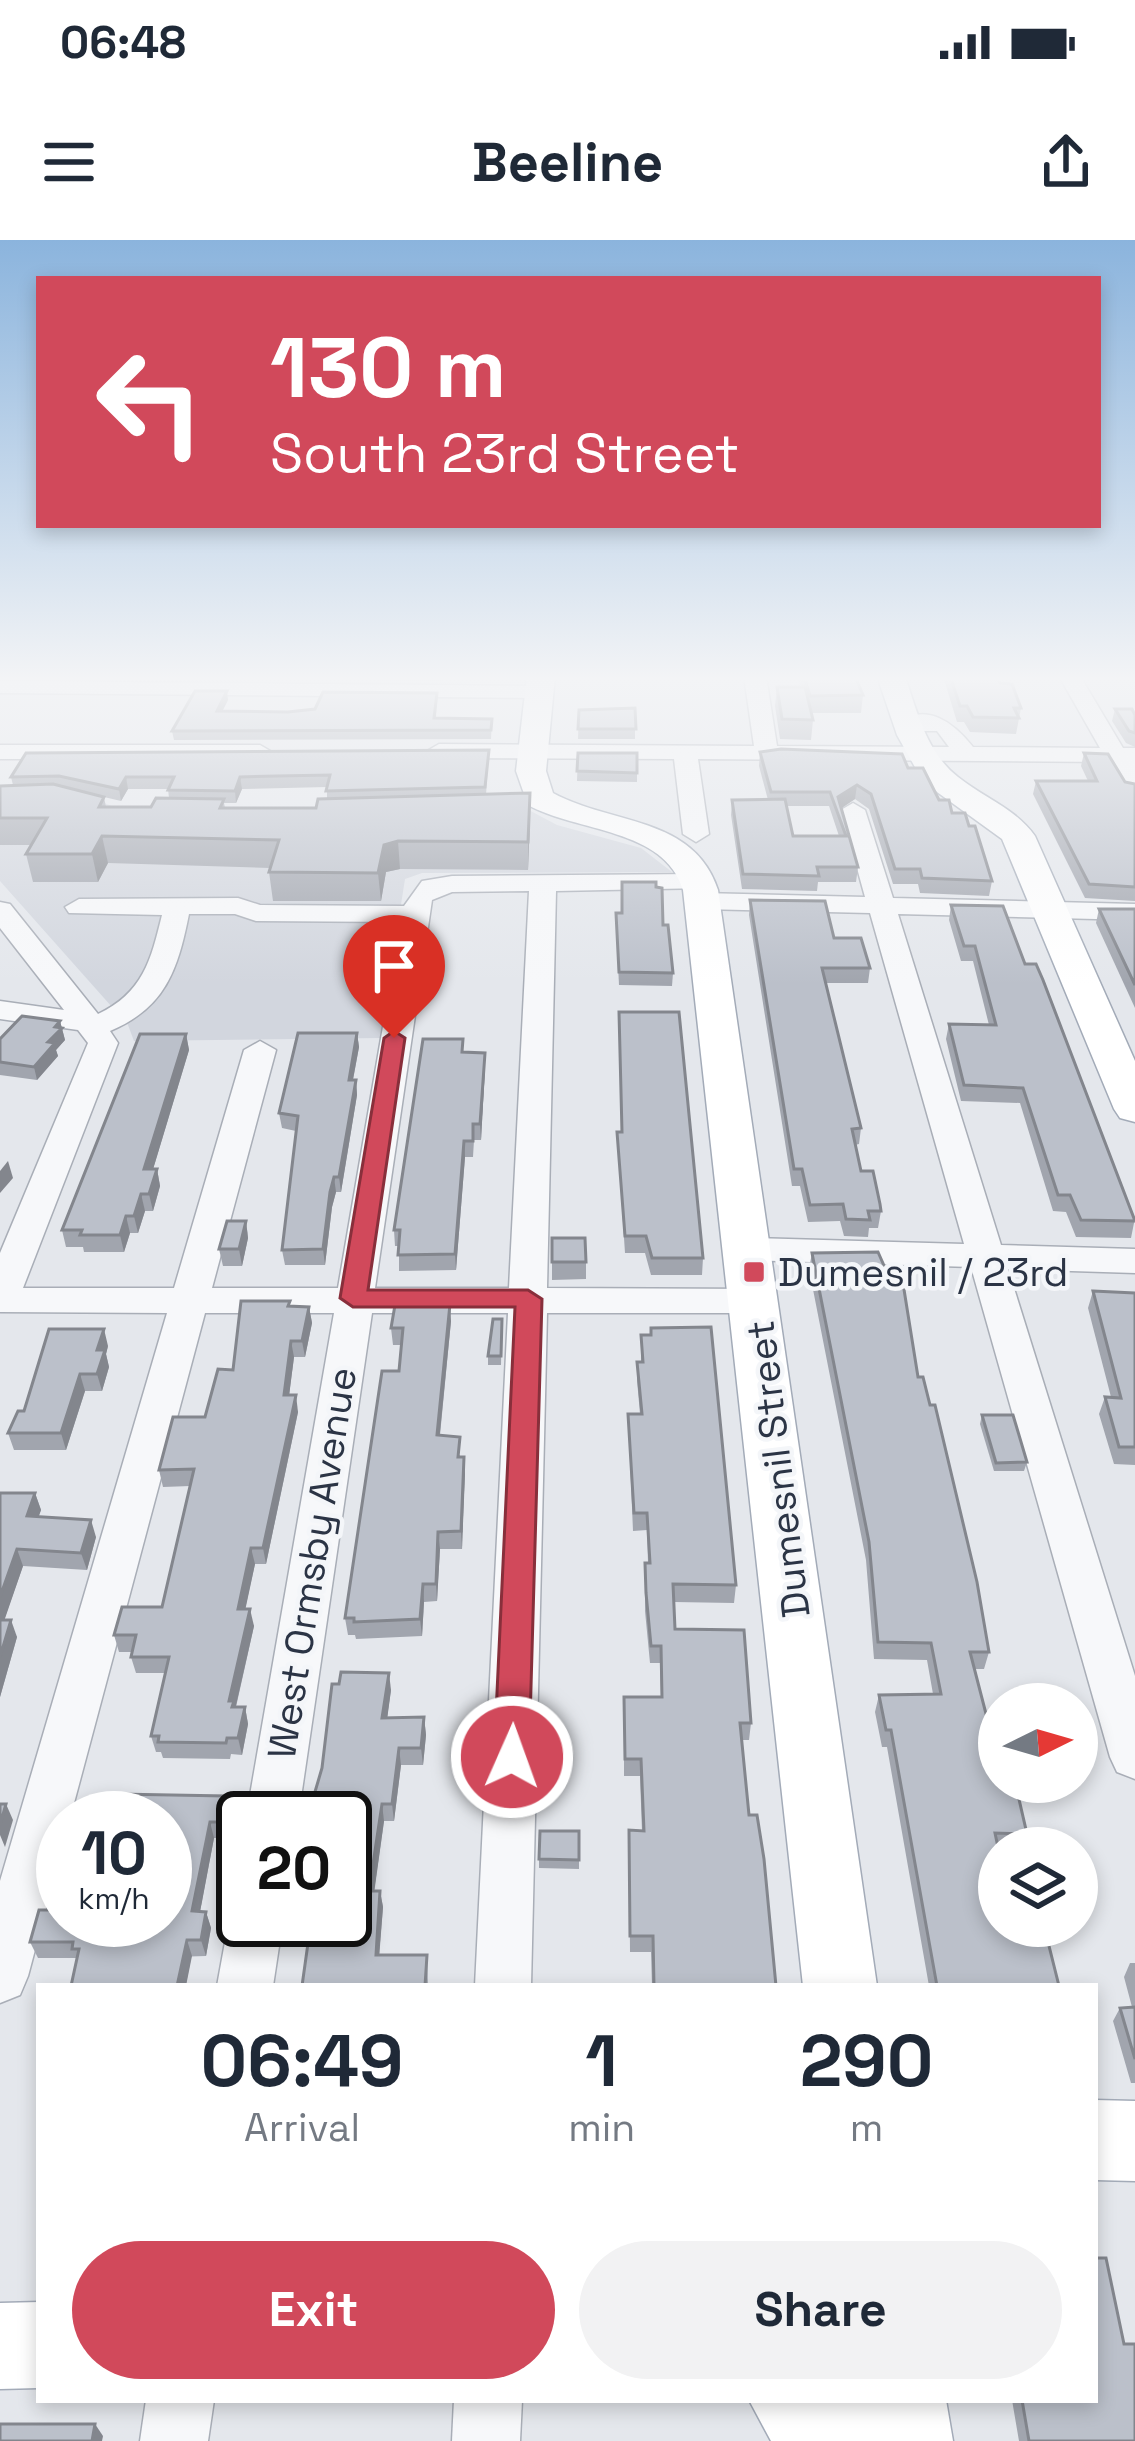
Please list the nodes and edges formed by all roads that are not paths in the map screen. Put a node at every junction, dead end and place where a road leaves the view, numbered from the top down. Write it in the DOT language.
graph roads {
  1 [pos="531,779"];
  2 [pos="689,779"];
  3 [pos="942,779"];
  4 [pos="554,808"];
  5 [pos="513,810"];
  6 [pos="854,810"];
  7 [pos="696,834"];
  8 [pos="543,882"];
  9 [pos="700,892"];
  10 [pos="422,901"];
  11 [pos="880,904"];
  12 [pos="79,907"];
  13 [pos="177,907"];
  14 [pos="0,910"];
  15 [pos="1049,910"];
  16 [pos="1135,912"];
  17 [pos="0,1010"];
  18 [pos="90,1024"];
  19 [pos="260,1050"];
  20 [pos="1135,1109"];
  21 [pos="9,1255"];
  22 [pos="988,1256"];
  23 [pos="1135,1261"];
  24 [pos="754,1275"];
  25 [pos="188,1298"];
  26 [pos="353,1298"];
  27 [pos="0,1299"];
  28 [pos="528,1299"];
  29 [pos="1135,1757"];
  30 [pos="276,1791"];
  31 [pos="252,1947"];
  32 [pos="0,1976"];
  33 [pos="246,1983"];
  34 [pos="503,1983"];
  35 [pos="840,1983"];
  36 [pos="1098,2140"];
  37 [pos="1135,2141"];
  38 [pos="36,2345"];
  39 [pos="0,2346"];
  40 [pos="180,2403"];
  41 [pos="488,2403"];
  42 [pos="797,2403"];
  43 [pos="902,2403"];
  44 [pos="174,2441"];
  45 [pos="486,2441"];
  46 [pos="833,2441"];
  47 [pos="908,2441"];
  1 -- 4 [label="main road"];
  2 -- 7 [label="street, Dumesnil Street"];
  3 -- 15 [label="main road"];
  4 -- 5 [label="street"];
  4 -- 9 [label="main road"];
  6 -- 11 [label="street"];
  7 -- 9 [label="main road, Dumesnil Street"];
  8 -- 9 [label="street"];
  8 -- 10 [label="street"];
  8 -- 28 [label="street"];
  9 -- 11 [label="street"];
  9 -- 24 [label="main road, Dumesnil Street"];
  10 -- 13 [label="street"];
  10 -- 26 [label="street, West Ormsby Avenue"];
  11 -- 15 [label="street"];
  11 -- 22 [label="street"];
  12 -- 13 [label="street"];
  13 -- 18 [label="street"];
  14 -- 18 [label="street"];
  15 -- 16 [label="street"];
  15 -- 20 [label="main road"];
  17 -- 18 [label="street"];
  18 -- 21 [label="street"];
  19 -- 25 [label="street"];
  21 -- 27 [label="street"];
  22 -- 23 [label="street"];
  22 -- 24 [label="street"];
  22 -- 29 [label="street"];
  24 -- 28 [label="street"];
  24 -- 35 [label="main road, Dumesnil Street"];
  25 -- 26 [label="street"];
  25 -- 27 [label="street"];
  25 -- 32 [label="street"];
  26 -- 28 [label="street"];
  26 -- 30 [label="street, West Ormsby Avenue"];
  28 -- 34 [label="street"];
  31 -- 33 [label="street"];
  36 -- 37 [label="main road"];
  38 -- 39 [label="main road"];
  40 -- 44 [label="street"];
  41 -- 45 [label="street"];
  42 -- 46 [label="main road"];
  43 -- 47 [label="main road"];
}
